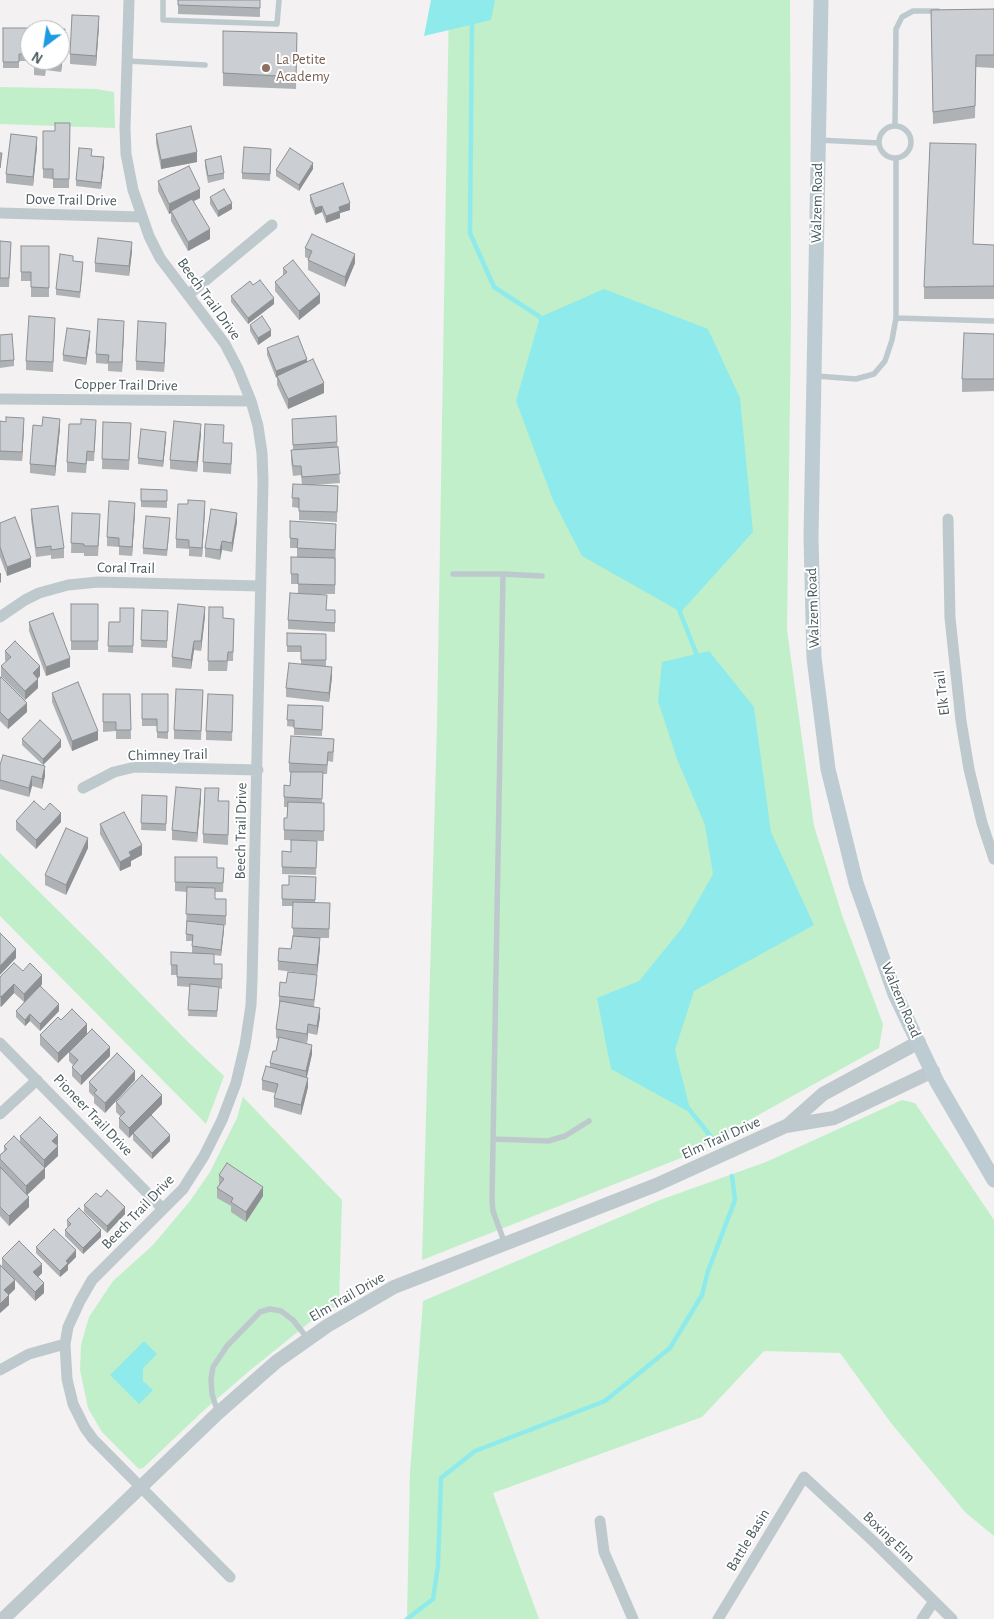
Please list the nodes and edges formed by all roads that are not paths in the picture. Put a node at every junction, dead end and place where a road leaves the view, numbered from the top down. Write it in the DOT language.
graph roads {
  1 [pos="129,0"];
  2 [pos="163,0"];
  3 [pos="279,0"];
  4 [pos="821,0"];
  5 [pos="949,10"];
  6 [pos="127,61"];
  7 [pos="205,65"];
  8 [pos="895,126"];
  9 [pos="818,140"];
  10 [pos="879,143"];
  11 [pos="896,158"];
  12 [pos="0,213"];
  13 [pos="141,217"];
  14 [pos="272,225"];
  15 [pos="188,295"];
  16 [pos="896,318"];
  17 [pos="994,321"];
  18 [pos="814,376"];
  19 [pos="0,399"];
  20 [pos="251,401"];
  21 [pos="948,519"];
  22 [pos="453,574"];
  23 [pos="503,574"];
  24 [pos="542,576"];
  25 [pos="260,586"];
  26 [pos="0,617"];
  27 [pos="258,770"];
  28 [pos="83,788"];
  29 [pos="994,859"];
  30 [pos="919,1042"];
  31 [pos="0,1043"];
  32 [pos="933,1072"];
  33 [pos="37,1080"];
  34 [pos="0,1114"];
  35 [pos="589,1121"];
  36 [pos="786,1126"];
  37 [pos="493,1138"];
  38 [pos="994,1180"];
  39 [pos="163,1210"];
  40 [pos="505,1244"];
  41 [pos="308,1339"];
  42 [pos="65,1344"];
  43 [pos="0,1370"];
  44 [pos="218,1413"];
  45 [pos="804,1477"];
  46 [pos="141,1488"];
  47 [pos="600,1521"];
  48 [pos="230,1577"];
  49 [pos="934,1601"];
  50 [pos="3,1619"];
  51 [pos="633,1619"];
  52 [pos="718,1619"];
  53 [pos="922,1619"];
  54 [pos="952,1619"];
  1 -- 6 [label="street, Beech Trail Drive"];
  2 -- 3 [label="lane"];
  4 -- 9 [label="main road, Walzem Road"];
  5 -- 8 [label="lane"];
  6 -- 7 [label="lane"];
  6 -- 13 [label="street, Beech Trail Drive"];
  8 -- 10 [label="lane"];
  8 -- 11 [label="lane"];
  9 -- 10 [label="lane"];
  9 -- 18 [label="main road, Walzem Road"];
  10 -- 11 [label="lane"];
  11 -- 16 [label="lane"];
  12 -- 13 [label="street, Dove Trail Drive"];
  13 -- 15 [label="street, Beech Trail Drive"];
  14 -- 15 [label="street"];
  15 -- 20 [label="street, Beech Trail Drive"];
  16 -- 17 [label="lane"];
  16 -- 18 [label="lane"];
  18 -- 30 [label="main road, Walzem Road"];
  19 -- 20 [label="street, Copper Trail Drive"];
  20 -- 25 [label="street, Beech Trail Drive"];
  21 -- 29 [label="street, Elk Trail"];
  22 -- 23 [label="lane"];
  23 -- 24 [label="lane"];
  23 -- 37 [label="lane"];
  25 -- 26 [label="street, Coral Trail"];
  25 -- 27 [label="street, Beech Trail Drive"];
  27 -- 28 [label="street, Chimney Trail"];
  27 -- 39 [label="street, Beech Trail Drive"];
  30 -- 32 [label="main road, Walzem Road"];
  30 -- 36 [label="street, Elm Trail Drive"];
  31 -- 33 [label="street, Pioneer Trail Drive"];
  32 -- 36 [label="street, Elm Trail Drive"];
  32 -- 38 [label="main road, Walzem Road"];
  33 -- 34 [label="street"];
  33 -- 39 [label="street, Pioneer Trail Drive"];
  35 -- 37 [label="lane"];
  36 -- 40 [label="street, Elm Trail Drive"];
  37 -- 40 [label="lane"];
  39 -- 42 [label="street, Beech Trail Drive"];
  40 -- 41 [label="street, Elm Trail Drive"];
  41 -- 44 [label="street, Elm Trail Drive"];
  41 -- 44 [label="lane"];
  42 -- 43 [label="street"];
  42 -- 46 [label="street, Beech Trail Drive"];
  44 -- 46 [label="street, Elm Trail Drive"];
  45 -- 49 [label="street, Boxing Elm"];
  45 -- 52 [label="street, Battle Basin"];
  46 -- 48 [label="street, Beech Trail Drive"];
  46 -- 50 [label="street, Elm Trail Drive"];
  47 -- 51 [label="street"];
  49 -- 53 [label="street"];
  49 -- 54 [label="street, Boxing Elm"];
}
